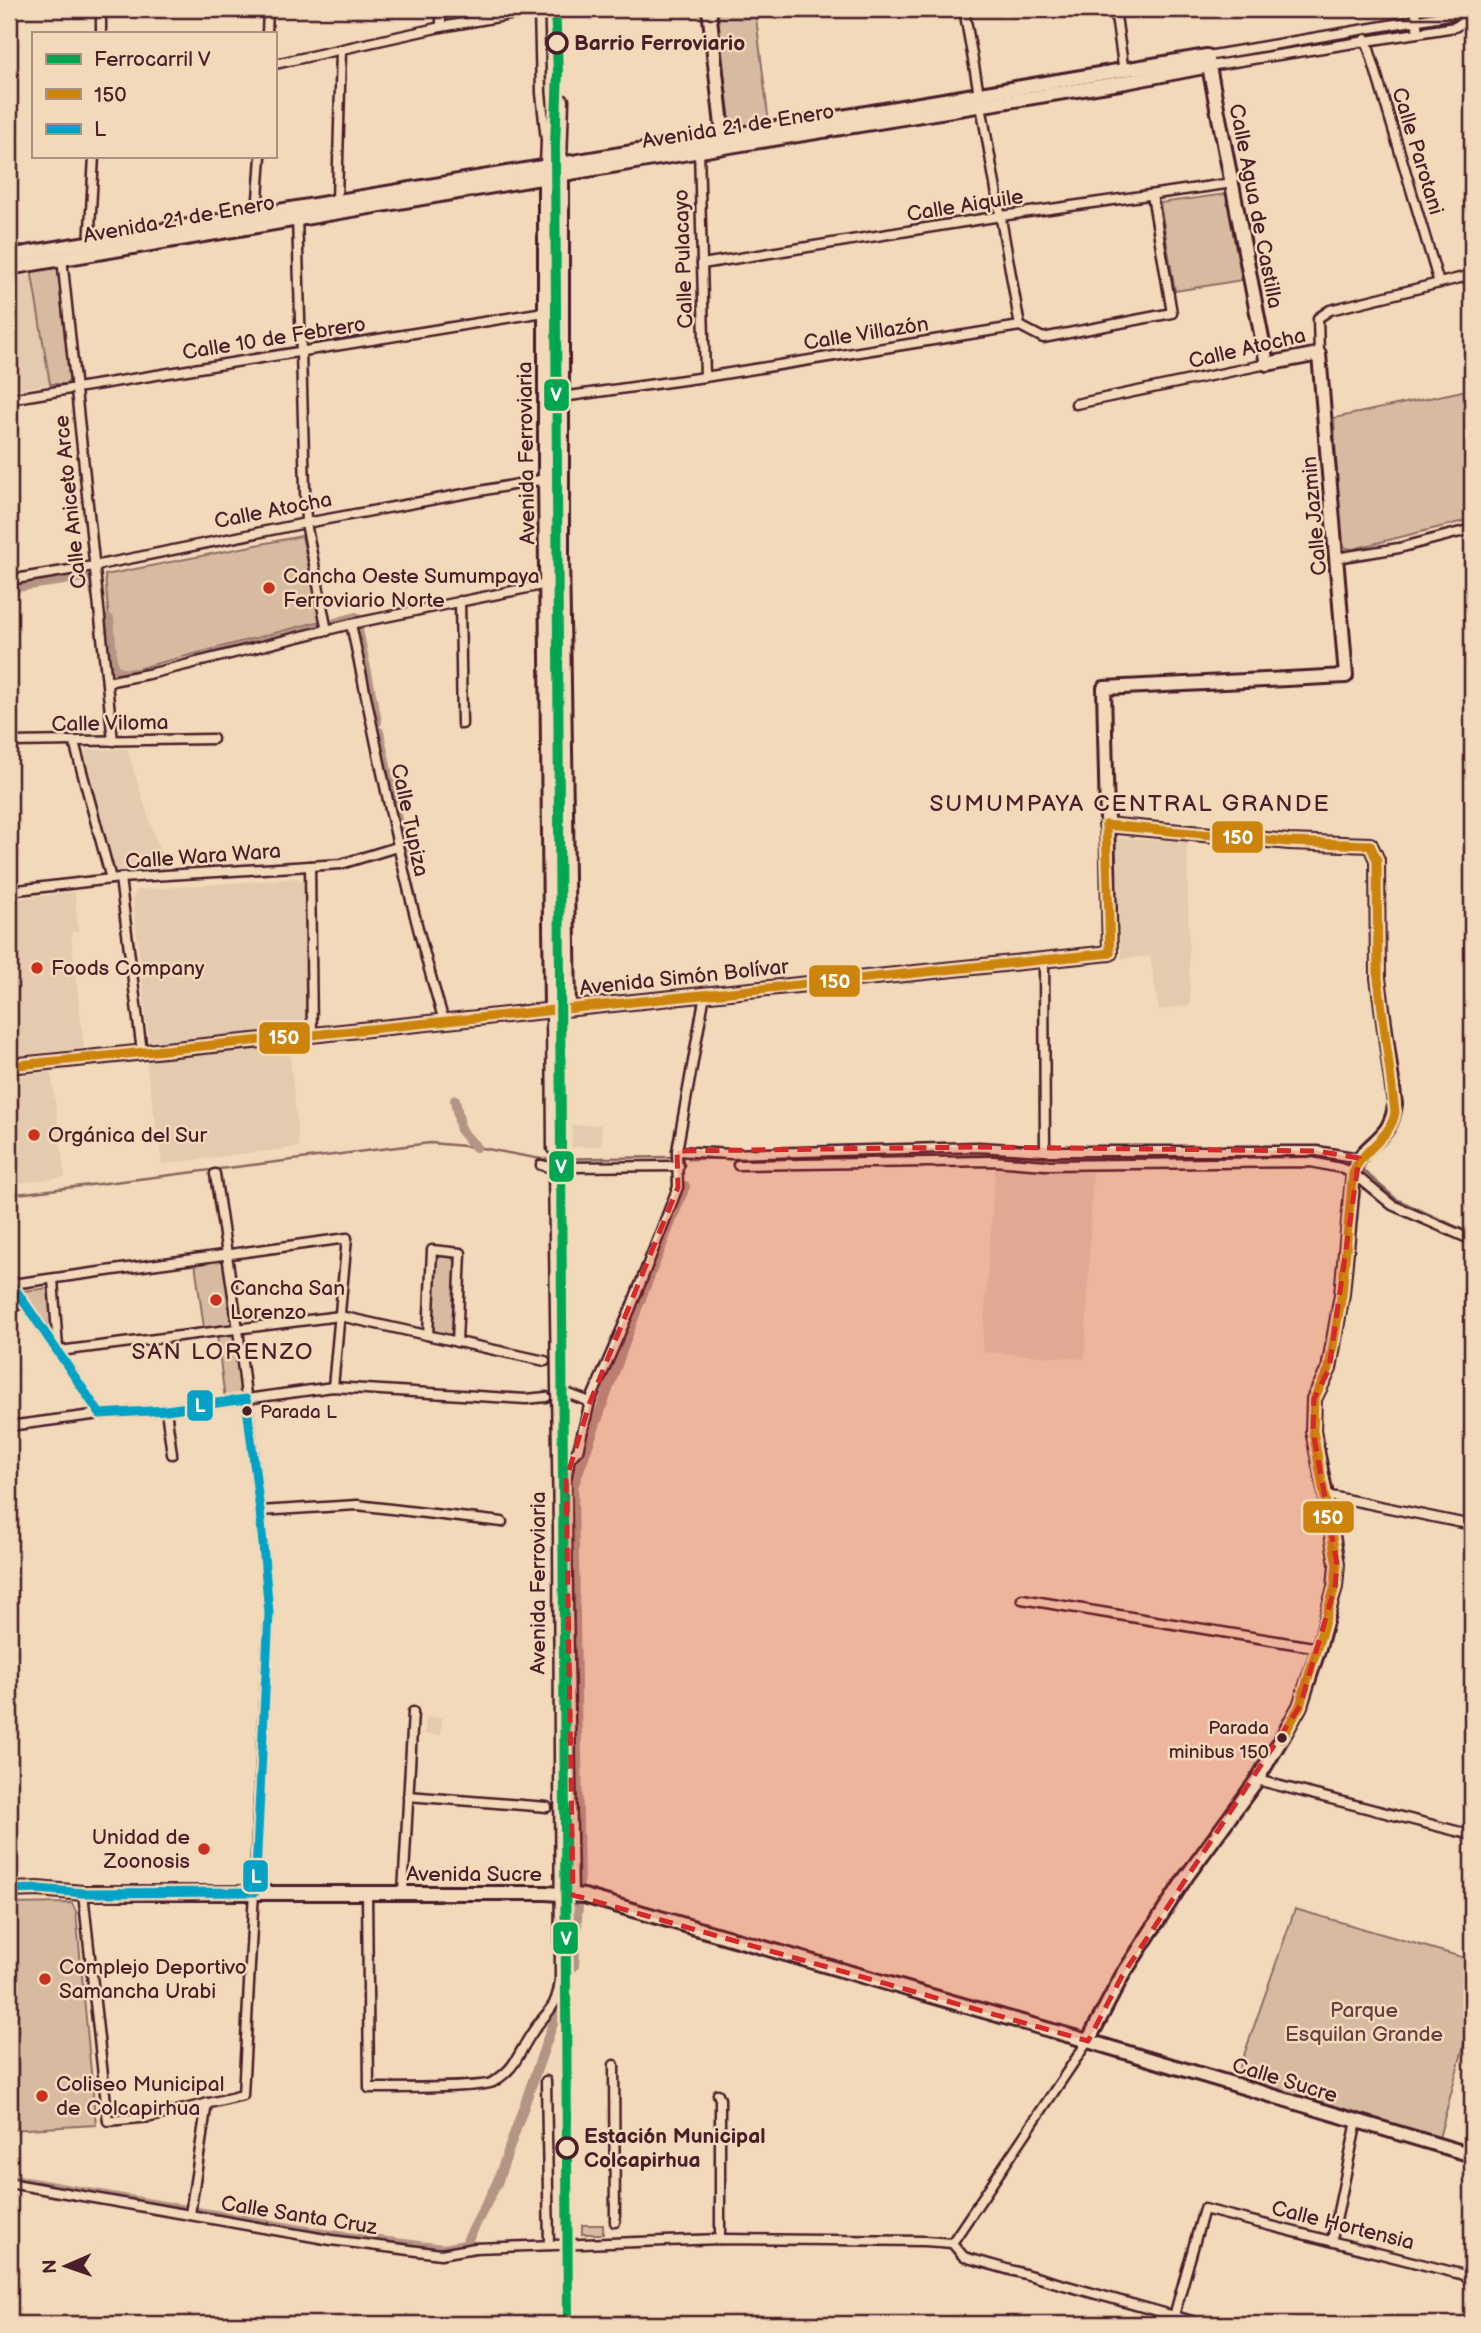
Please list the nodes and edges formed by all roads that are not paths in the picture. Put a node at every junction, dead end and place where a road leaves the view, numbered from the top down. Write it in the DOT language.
graph roads {
  1 [pos="101,9"];
  2 [pos="268,9"];
  3 [pos="441,9"];
  4 [pos="709,9"];
  5 [pos="964,9"];
  6 [pos="1115,9"];
  7 [pos="1415,9"];
  8 [pos="539,10"];
  9 [pos="1472,17"];
  10 [pos="1417,20"];
  11 [pos="441,27"];
  12 [pos="1363,29"];
  13 [pos="101,32"];
  14 [pos="267,32"];
  15 [pos="1418,33"];
  16 [pos="1367,41"];
  17 [pos="341,50"];
  18 [pos="1208,61"];
  19 [pos="276,64"];
  20 [pos="1125,76"];
  21 [pos="981,99"];
  22 [pos="564,100"];
  23 [pos="724,141"];
  24 [pos="699,146"];
  25 [pos="94,158"];
  26 [pos="261,158"];
  27 [pos="562,169"];
  28 [pos="545,172"];
  29 [pos="1233,183"];
  30 [pos="1152,195"];
  31 [pos="337,200"];
  32 [pos="257,213"];
  33 [pos="297,213"];
  34 [pos="1001,216"];
  35 [pos="89,248"];
  36 [pos="9,256"];
  37 [pos="62,258"];
  38 [pos="702,264"];
  39 [pos="9,268"];
  40 [pos="1472,275"];
  41 [pos="1439,283"];
  42 [pos="544,312"];
  43 [pos="1020,326"];
  44 [pos="301,351"];
  45 [pos="1319,354"];
  46 [pos="1267,364"];
  47 [pos="705,377"];
  48 [pos="76,388"];
  49 [pos="562,397"];
  50 [pos="9,399"];
  51 [pos="1076,404"];
  52 [pos="545,479"];
  53 [pos="306,523"];
  54 [pos="1472,528"];
  55 [pos="1336,558"];
  56 [pos="94,566"];
  57 [pos="9,580"];
  58 [pos="547,584"];
  59 [pos="460,601"];
  60 [pos="351,624"];
  61 [pos="327,631"];
  62 [pos="1346,676"];
  63 [pos="107,682"];
  64 [pos="461,724"];
  65 [pos="212,739"];
  66 [pos="113,741"];
  67 [pos="9,742"];
  68 [pos="74,742"];
  69 [pos="1106,825"];
  70 [pos="397,847"];
  71 [pos="310,866"];
  72 [pos="116,879"];
  73 [pos="9,891"];
  74 [pos="1044,960"];
  75 [pos="705,994"];
  76 [pos="569,1008"];
  77 [pos="551,1010"];
  78 [pos="444,1021"];
  79 [pos="312,1034"];
  80 [pos="142,1052"];
  81 [pos="9,1066"];
  82 [pos="552,1149"];
  83 [pos="677,1151"];
  84 [pos="1045,1151"];
  85 [pos="541,1165"];
  86 [pos="738,1165"];
  87 [pos="1356,1165"];
  88 [pos="679,1166"];
  89 [pos="568,1167"];
  90 [pos="215,1174"];
  91 [pos="1472,1240"];
  92 [pos="227,1255"];
  93 [pos="53,1279"];
  94 [pos="10,1282"];
  95 [pos="25,1304"];
  96 [pos="9,1305"];
  97 [pos="340,1316"];
  98 [pos="238,1329"];
  99 [pos="428,1335"];
  100 [pos="457,1342"];
  101 [pos="59,1351"];
  102 [pos="545,1361"];
  103 [pos="333,1387"];
  104 [pos="569,1394"];
  105 [pos="546,1397"];
  106 [pos="246,1399"];
  107 [pos="590,1402"];
  108 [pos="166,1410"];
  109 [pos="100,1414"];
  110 [pos="9,1426"];
  111 [pos="172,1454"];
  112 [pos="1326,1495"];
  113 [pos="260,1511"];
  114 [pos="502,1522"];
  115 [pos="1472,1525"];
  116 [pos="1022,1599"];
  117 [pos="1319,1647"];
  118 [pos="413,1712"];
  119 [pos="1257,1780"];
  120 [pos="408,1796"];
  121 [pos="547,1807"];
  122 [pos="1472,1835"];
  123 [pos="9,1890"];
  124 [pos="254,1892"];
  125 [pos="83,1893"];
  126 [pos="367,1893"];
  127 [pos="403,1893"];
  128 [pos="558,1893"];
  129 [pos="573,1895"];
  130 [pos="1088,2041"];
  131 [pos="614,2065"];
  132 [pos="546,2081"];
  133 [pos="718,2094"];
  134 [pos="207,2103"];
  135 [pos="1357,2121"];
  136 [pos="1472,2155"];
  137 [pos="9,2183"];
  138 [pos="190,2214"];
  139 [pos="615,2222"];
  140 [pos="720,2239"];
  141 [pos="1332,2239"];
  142 [pos="952,2243"];
  143 [pos="549,2245"];
  144 [pos="1472,2277"];
  145 [pos="1159,2313"];
  146 [pos="1174,2316"];
  147 [pos="1472,2321"];
  148 [pos="1161,2324"];
  149 [pos="1203,2324"];
  150 [pos="1466,2324"];
  1 -- 13 [label="street"];
  2 -- 14 [label="street"];
  3 -- 11 [label="street"];
  4 -- 23 [label="street"];
  5 -- 21 [label="street"];
  6 -- 20 [label="street"];
  7 -- 10 [label="street"];
  8 -- 11 [label="street"];
  8 -- 28 [label="street, Avenida Ferroviaria"];
  9 -- 10 [label="street, Avenida 21 de Enero"];
  9 -- 15 [label="street, Avenida 21 de Enero"];
  10 -- 12 [label="street, Avenida 21 de Enero"];
  10 -- 15 [label="street"];
  11 -- 17 [label="street"];
  12 -- 16 [label="street, Calle Parotani"];
  12 -- 18 [label="street, Avenida 21 de Enero"];
  15 -- 16 [label="street, Avenida 21 de Enero"];
  16 -- 18 [label="street, Avenida 21 de Enero"];
  16 -- 41 [label="street, Calle Parotani"];
  17 -- 19 [label="street"];
  17 -- 31 [label="street"];
  18 -- 20 [label="street, Avenida 21 de Enero"];
  18 -- 29 [label="street, Calle Agua de Castilla"];
  20 -- 21 [label="street, Avenida 21 de Enero"];
  21 -- 23 [label="street, Avenida 21 de Enero"];
  21 -- 34 [label="street"];
  22 -- 27 [label="street, Avenida Ferroviaria"];
  23 -- 24 [label="street, Avenida 21 de Enero"];
  24 -- 27 [label="street, Avenida 21 de Enero"];
  24 -- 38 [label="street, Calle Pulacayo"];
  25 -- 35 [label="street"];
  26 -- 32 [label="street"];
  27 -- 28 [label="street, Avenida 21 de Enero"];
  27 -- 49 [label="street, Avenida Ferroviaria"];
  28 -- 31 [label="street, Avenida 21 de Enero"];
  28 -- 33 [label="street, Avenida 21 de Enero"];
  28 -- 42 [label="street, Avenida Ferroviaria"];
  29 -- 30 [label="street, Calle Aiquile"];
  29 -- 46 [label="street, Calle Agua de Castilla"];
  30 -- 34 [label="street, Calle Aiquile"];
  30 -- 43 [label="street, Calle Villazón"];
  31 -- 33 [label="street, Avenida 21 de Enero"];
  32 -- 33 [label="street, Avenida 21 de Enero"];
  32 -- 35 [label="street, Avenida 21 de Enero"];
  33 -- 35 [label="street, Avenida 21 de Enero"];
  33 -- 44 [label="street"];
  34 -- 38 [label="street, Calle Aiquile"];
  34 -- 43 [label="street"];
  35 -- 36 [label="street, Avenida 21 de Enero"];
  35 -- 37 [label="street, Avenida 21 de Enero"];
  37 -- 39 [label="street, Avenida 21 de Enero"];
  37 -- 48 [label="street, Calle Aniceto Arce"];
  38 -- 47 [label="street, Calle Pulacayo"];
  40 -- 41 [label="street, Calle Atocha"];
  41 -- 45 [label="street, Calle Atocha"];
  42 -- 44 [label="street, Calle 10 de Febrero"];
  42 -- 52 [label="street, Avenida Ferroviaria"];
  43 -- 47 [label="street, Calle Villazón"];
  44 -- 48 [label="street, Calle 10 de Febrero"];
  44 -- 53 [label="street"];
  45 -- 46 [label="street, Calle Atocha"];
  45 -- 55 [label="street, Calle Jazmin"];
  46 -- 51 [label="street, Calle Atocha"];
  47 -- 49 [label="street, Calle Villazón"];
  48 -- 50 [label="street, Calle 10 de Febrero"];
  48 -- 56 [label="street, Calle Aniceto Arce"];
  49 -- 76 [label="street, Avenida Ferroviaria"];
  52 -- 53 [label="street, Calle Atocha"];
  52 -- 58 [label="street, Avenida Ferroviaria"];
  53 -- 56 [label="street, Calle Atocha"];
  53 -- 61 [label="street"];
  54 -- 55 [label="street"];
  55 -- 62 [label="street, Calle Jazmin"];
  56 -- 57 [label="street, Calle Atocha"];
  56 -- 63 [label="street, Calle Aniceto Arce"];
  58 -- 59 [label="street"];
  58 -- 77 [label="street, Avenida Ferroviaria"];
  59 -- 60 [label="street"];
  59 -- 64 [label="street"];
  60 -- 61 [label="street"];
  60 -- 70 [label="street, Calle Tupiza"];
  61 -- 63 [label="street"];
  62 -- 69 [label="street, Avenida Simón Bolívar"];
  63 -- 66 [label="street, Calle Aniceto Arce"];
  65 -- 66 [label="street, Calle Viloma"];
  66 -- 68 [label="street, Calle Viloma"];
  67 -- 68 [label="street, Calle Viloma"];
  68 -- 72 [label="street"];
  69 -- 74 [label="street, Avenida Simón Bolívar"];
  69 -- 87 [label="street"];
  70 -- 71 [label="street, Calle Wara Wara"];
  70 -- 78 [label="street, Calle Tupiza"];
  71 -- 72 [label="street, Calle Wara Wara"];
  71 -- 79 [label="street"];
  72 -- 73 [label="street, Calle Wara Wara"];
  72 -- 80 [label="street"];
  74 -- 75 [label="street, Avenida Simón Bolívar"];
  74 -- 84 [label="street"];
  75 -- 76 [label="street, Avenida Simón Bolívar"];
  75 -- 83 [label="street, Avenida Ferroviaria"];
  76 -- 77 [label="street, Avenida Simón Bolívar"];
  77 -- 78 [label="street, Avenida Simón Bolívar"];
  77 -- 82 [label="street, Avenida Ferroviaria"];
  78 -- 79 [label="street, Avenida Simón Bolívar"];
  79 -- 80 [label="street, Avenida Simón Bolívar"];
  80 -- 81 [label="street, Avenida Simón Bolívar"];
  83 -- 84 [label="street"];
  83 -- 88 [label="street, Avenida Ferroviaria"];
  84 -- 87 [label="street"];
  85 -- 128 [label="street, Avenida Ferroviaria"];
  86 -- 87 [label="street"];
  87 -- 91 [label="street"];
  87 -- 112 [label="street"];
  88 -- 89 [label="street"];
  88 -- 107 [label="street, Avenida Ferroviaria"];
  90 -- 92 [label="street"];
  92 -- 93 [label="street"];
  92 -- 97 [label="street"];
  92 -- 98 [label="street"];
  93 -- 94 [label="street"];
  93 -- 101 [label="street"];
  94 -- 95 [label="street"];
  95 -- 96 [label="street"];
  95 -- 101 [label="street"];
  97 -- 98 [label="street"];
  97 -- 99 [label="street"];
  97 -- 103 [label="street"];
  98 -- 101 [label="street"];
  98 -- 106 [label="street"];
  99 -- 100 [label="street"];
  99 -- 100 [label="street"];
  100 -- 102 [label="street"];
  101 -- 109 [label="street"];
  103 -- 105 [label="street"];
  103 -- 106 [label="street"];
  104 -- 107 [label="street"];
  106 -- 108 [label="street"];
  106 -- 113 [label="street"];
  107 -- 129 [label="street, Avenida Ferroviaria"];
  108 -- 109 [label="street"];
  108 -- 111 [label="street"];
  109 -- 110 [label="street"];
  112 -- 115 [label="street"];
  112 -- 117 [label="street"];
  113 -- 114 [label="street"];
  113 -- 124 [label="street"];
  116 -- 117 [label="street"];
  117 -- 119 [label="street"];
  118 -- 120 [label="street"];
  119 -- 122 [label="street"];
  119 -- 130 [label="street"];
  120 -- 121 [label="street"];
  120 -- 127 [label="street"];
  123 -- 125 [label="street, Avenida Sucre"];
  124 -- 125 [label="street, Avenida Sucre"];
  124 -- 126 [label="street, Avenida Sucre"];
  124 -- 134 [label="street"];
  125 -- 134 [label="street"];
  126 -- 127 [label="street, Avenida Sucre"];
  126 -- 128 [label="street, Avenida Ferroviaria"];
  127 -- 128 [label="street, Avenida Sucre"];
  128 -- 129 [label="street, Avenida Sucre"];
  129 -- 130 [label="street, Avenida Sucre"];
  130 -- 135 [label="street, Calle Sucre"];
  130 -- 142 [label="street"];
  131 -- 139 [label="street"];
  132 -- 143 [label="street"];
  133 -- 140 [label="street"];
  134 -- 138 [label="street"];
  135 -- 136 [label="street, Calle Sucre"];
  135 -- 141 [label="street"];
  137 -- 138 [label="street, Calle Santa Cruz"];
  138 -- 143 [label="street, Calle Santa Cruz"];
  140 -- 142 [label="street, Calle Santa Cruz"];
  140 -- 143 [label="street, Calle Santa Cruz"];
  141 -- 144 [label="street, Calle Hortensia"];
  141 -- 146 [label="street, Calle Hortensia"];
  142 -- 145 [label="street"];
  145 -- 146 [label="street"];
  145 -- 148 [label="street"];
  146 -- 149 [label="street"];
  147 -- 150 [label="street"];
}
